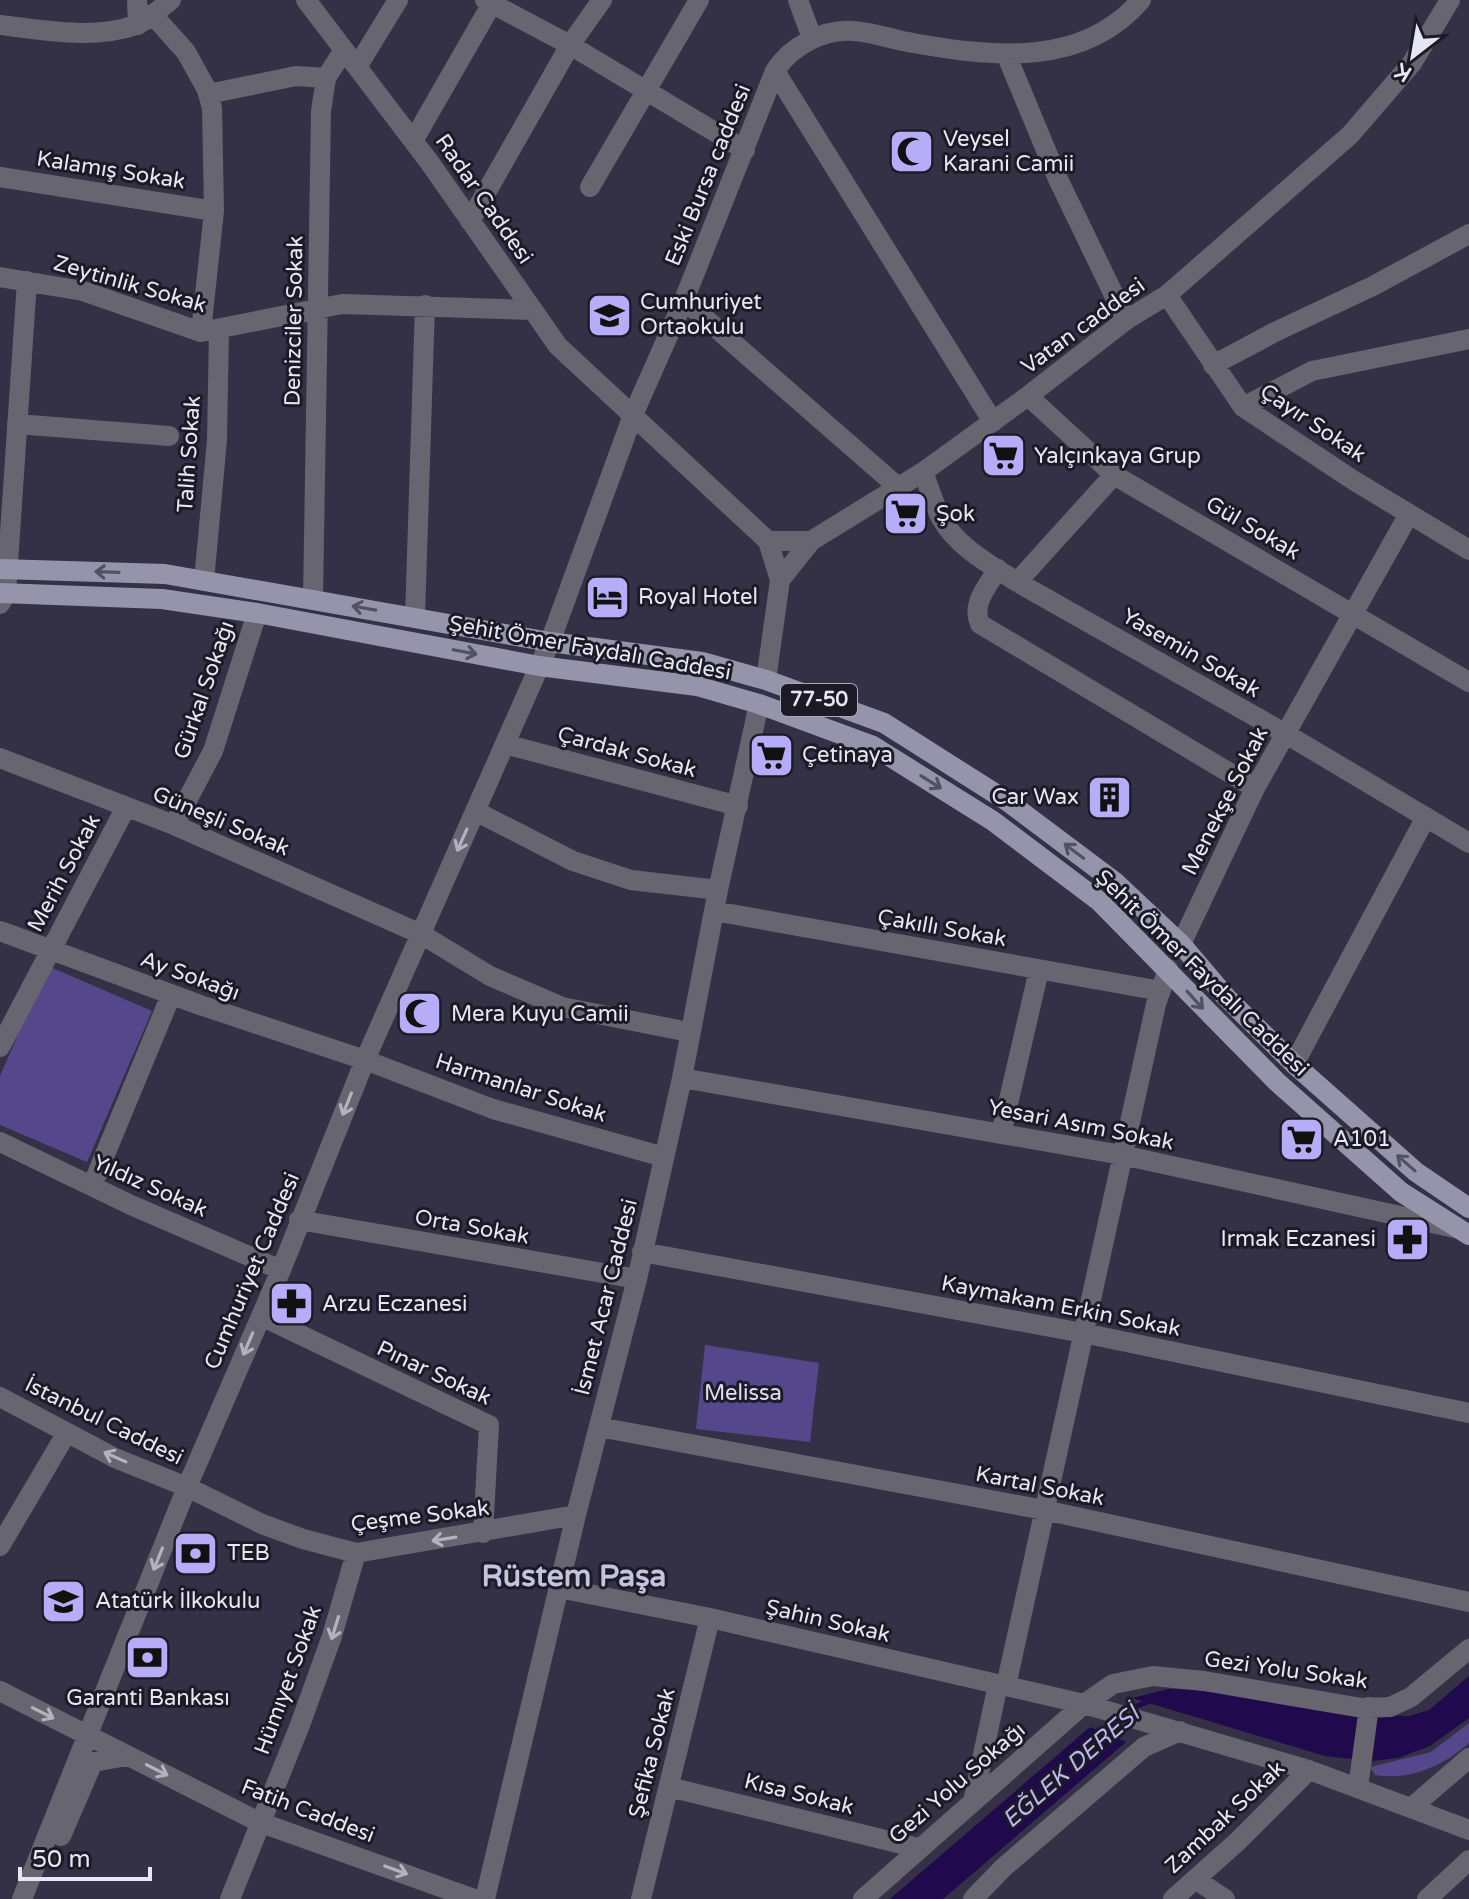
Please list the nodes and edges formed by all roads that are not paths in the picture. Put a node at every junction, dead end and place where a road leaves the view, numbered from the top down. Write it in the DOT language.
graph roads {
  1 [pos="137,0"];
  2 [pos="171,0"];
  3 [pos="306,0"];
  4 [pos="398,0"];
  5 [pos="602,0"];
  6 [pos="699,0"];
  7 [pos="798,0"];
  8 [pos="1141,0"];
  9 [pos="490,2"];
  10 [pos="1440,3"];
  11 [pos="145,20"];
  12 [pos="0,25"];
  13 [pos="812,38"];
  14 [pos="570,45"];
  15 [pos="344,50"];
  16 [pos="1006,54"];
  17 [pos="357,67"];
  18 [pos="775,71"];
  19 [pos="326,78"];
  20 [pos="647,91"];
  21 [pos="208,94"];
  22 [pos="413,141"];
  23 [pos="745,150"];
  24 [pos="0,177"];
  25 [pos="590,187"];
  26 [pos="214,211"];
  27 [pos="470,221"];
  28 [pos="1469,234"];
  29 [pos="0,277"];
  30 [pos="27,281"];
  31 [pos="1167,295"];
  32 [pos="684,300"];
  33 [pos="425,305"];
  34 [pos="319,308"];
  35 [pos="533,310"];
  36 [pos="1126,320"];
  37 [pos="210,331"];
  38 [pos="1469,339"];
  39 [pos="1213,365"];
  40 [pos="1028,396"];
  41 [pos="1243,407"];
  42 [pos="633,415"];
  43 [pos="993,422"];
  44 [pos="17,424"];
  45 [pos="169,436"];
  46 [pos="923,472"];
  47 [pos="1114,475"];
  48 [pos="898,487"];
  49 [pos="1409,514"];
  50 [pos="768,541"];
  51 [pos="811,541"];
  52 [pos="1469,550"];
  53 [pos="3,569"];
  54 [pos="998,569"];
  55 [pos="780,580"];
  56 [pos="204,581"];
  57 [pos="1017,582"];
  58 [pos="2,597"];
  59 [pos="313,599"];
  60 [pos="257,613"];
  61 [pos="1353,613"];
  62 [pos="415,617"];
  63 [pos="550,642"];
  64 [pos="539,666"];
  65 [pos="766,680"];
  66 [pos="1469,682"];
  67 [pos="759,704"];
  68 [pos="1286,734"];
  69 [pos="505,744"];
  70 [pos="0,758"];
  71 [pos="1255,788"];
  72 [pos="738,806"];
  73 [pos="126,807"];
  74 [pos="475,811"];
  75 [pos="1426,817"];
  76 [pos="174,825"];
  77 [pos="1469,843"];
  78 [pos="718,890"];
  79 [pos="714,911"];
  80 [pos="0,931"];
  81 [pos="421,934"];
  82 [pos="1181,944"];
  83 [pos="50,950"];
  84 [pos="1168,969"];
  85 [pos="1039,970"];
  86 [pos="1161,991"];
  87 [pos="171,995"];
  88 [pos="689,1032"];
  89 [pos="0,1047"];
  90 [pos="365,1060"];
  91 [pos="1294,1064"];
  92 [pos="682,1078"];
  93 [pos="1001,1134"];
  94 [pos="0,1142"];
  95 [pos="1122,1155"];
  96 [pos="664,1157"];
  97 [pos="92,1186"];
  98 [pos="1469,1208"];
  99 [pos="299,1220"];
  100 [pos="1465,1230"];
  101 [pos="642,1252"];
  102 [pos="281,1270"];
  103 [pos="637,1279"];
  104 [pos="261,1316"];
  105 [pos="1083,1333"];
  106 [pos="0,1397"];
  107 [pos="1469,1413"];
  108 [pos="599,1427"];
  109 [pos="66,1434"];
  110 [pos="187,1487"];
  111 [pos="1044,1510"];
  112 [pos="576,1515"];
  113 [pos="4,1533"];
  114 [pos="483,1533"];
  115 [pos="356,1553"];
  116 [pos="559,1588"];
  117 [pos="1469,1602"];
  118 [pos="710,1618"];
  119 [pos="1469,1649"];
  120 [pos="1002,1685"];
  121 [pos="0,1691"];
  122 [pos="1084,1704"];
  123 [pos="1369,1707"];
  124 [pos="1180,1731"];
  125 [pos="87,1735"];
  126 [pos="128,1755"];
  127 [pos="1469,1758"];
  128 [pos="1309,1770"];
  129 [pos="669,1787"];
  130 [pos="1358,1788"];
  131 [pos="973,1802"];
  132 [pos="1411,1808"];
  133 [pos="259,1822"];
  134 [pos="1469,1830"];
  135 [pos="918,1848"];
  136 [pos="1469,1860"];
  137 [pos="1195,1879"];
  138 [pos="22,1899"];
  139 [pos="36,1899"];
  140 [pos="230,1899"];
  141 [pos="474,1899"];
  142 [pos="485,1899"];
  143 [pos="641,1899"];
  144 [pos="863,1899"];
  145 [pos="973,1899"];
  146 [pos="1173,1899"];
  147 [pos="1225,1899"];
  148 [pos="1427,1899"];
  1 -- 11 [label="street"];
  2 -- 11 [label="street"];
  3 -- 15 [label="street, Radar Caddesi"];
  4 -- 17 [label="street"];
  5 -- 14 [label="street"];
  6 -- 20 [label="street"];
  7 -- 13 [label="street"];
  8 -- 16 [label="street, Eski Bursa caddesi"];
  9 -- 14 [label="street"];
  9 -- 22 [label="street"];
  10 -- 31 [label="street, Vatan caddesi"];
  11 -- 12 [label="street"];
  11 -- 21 [label="street"];
  13 -- 16 [label="street, Eski Bursa caddesi"];
  13 -- 18 [label="street, Eski Bursa caddesi"];
  14 -- 20 [label="street"];
  14 -- 27 [label="street"];
  15 -- 17 [label="street, Radar Caddesi"];
  15 -- 19 [label="street, Denizciler Sokak"];
  16 -- 36 [label="street"];
  17 -- 22 [label="street, Radar Caddesi"];
  18 -- 23 [label="street, Eski Bursa caddesi"];
  18 -- 43 [label="street"];
  19 -- 21 [label="street"];
  19 -- 34 [label="street, Denizciler Sokak"];
  20 -- 23 [label="street"];
  20 -- 25 [label="street"];
  21 -- 26 [label="street, Talih Sokak"];
  22 -- 27 [label="street, Radar Caddesi"];
  23 -- 32 [label="street, Eski Bursa caddesi"];
  24 -- 26 [label="street, Kalamış Sokak"];
  26 -- 37 [label="street, Talih Sokak"];
  27 -- 35 [label="street, Radar Caddesi"];
  28 -- 39 [label="street"];
  29 -- 30 [label="street, Zeytinlik Sokak"];
  30 -- 37 [label="street, Zeytinlik Sokak"];
  30 -- 44 [label="street"];
  31 -- 36 [label="street, Vatan caddesi"];
  31 -- 39 [label="street, Çayır Sokak"];
  32 -- 42 [label="street, Eski Bursa caddesi"];
  32 -- 48 [label="street"];
  33 -- 34 [label="street, Zeytinlik Sokak"];
  33 -- 35 [label="street, Zeytinlik Sokak"];
  33 -- 62 [label="street"];
  34 -- 37 [label="street, Zeytinlik Sokak"];
  34 -- 59 [label="street, Denizciler Sokak"];
  35 -- 42 [label="street, Radar Caddesi"];
  36 -- 40 [label="street, Vatan caddesi"];
  37 -- 56 [label="street, Talih Sokak"];
  38 -- 41 [label="street"];
  39 -- 41 [label="street, Çayır Sokak"];
  40 -- 43 [label="street, Vatan caddesi"];
  40 -- 47 [label="street, Gül Sokak"];
  41 -- 49 [label="street, Çayır Sokak"];
  42 -- 50 [label="street, Radar Caddesi"];
  42 -- 63 [label="street, Eski Bursa caddesi"];
  43 -- 46 [label="street, Vatan caddesi"];
  44 -- 45 [label="street"];
  44 -- 53 [label="street"];
  46 -- 48 [label="street, Vatan caddesi"];
  46 -- 54 [label="street, Yasemin Sokak"];
  47 -- 57 [label="street"];
  47 -- 61 [label="street, Gül Sokak"];
  48 -- 51 [label="street, Vatan caddesi"];
  49 -- 52 [label="street, Çayır Sokak"];
  49 -- 61 [label="street, Menekşe Sokak"];
  50 -- 51 [label="street"];
  50 -- 55 [label="street"];
  51 -- 55 [label="street, Vatan caddesi"];
  56 -- 53 [label="main road, Şehit Ömer Faydalı Caddesi / 77-50, one-way"];
  53 -- 58 [label="street"];
  54 -- 57 [label="street, Yasemin Sokak"];
  54 -- 71 [label="street"];
  55 -- 65 [label="street"];
  56 -- 59 [label="main road, Şehit Ömer Faydalı Caddesi / 77-50"];
  57 -- 68 [label="street, Yasemin Sokak"];
  58 -- 60 [label="main road, Şehit Ömer Faydalı Caddesi / 77-50"];
  62 -- 59 [label="main road, Şehit Ömer Faydalı Caddesi / 77-50, one-way"];
  60 -- 64 [label="main road, Şehit Ömer Faydalı Caddesi / 77-50, one-way"];
  60 -- 76 [label="street, Gürkal Sokağı"];
  61 -- 66 [label="street, Gül Sokak"];
  61 -- 68 [label="street, Menekşe Sokak"];
  62 -- 63 [label="main road, Şehit Ömer Faydalı Caddesi / 77-50"];
  63 -- 64 [label="street, Eski Bursa caddesi"];
  63 -- 65 [label="main road, Şehit Ömer Faydalı Caddesi / 77-50"];
  64 -- 67 [label="main road, Şehit Ömer Faydalı Caddesi / 77-50"];
  64 -- 69 [label="street, Cumhuriyet Caddesi"];
  65 -- 67 [label="main road"];
  82 -- 65 [label="main road, Şehit Ömer Faydalı Caddesi / 77-50, one-way"];
  67 -- 72 [label="street, İsmet Acar Caddesi"];
  67 -- 84 [label="main road, Şehit Ömer Faydalı Caddesi / 77-50, one-way"];
  68 -- 71 [label="street, Menekşe Sokak"];
  68 -- 75 [label="street, Yasemin Sokak"];
  69 -- 72 [label="street, Çardak Sokak"];
  69 -- 74 [label="street, Cumhuriyet Caddesi"];
  70 -- 73 [label="street, Güneşli Sokak"];
  71 -- 82 [label="street, Menekşe Sokak"];
  72 -- 78 [label="street, İsmet Acar Caddesi"];
  73 -- 76 [label="street, Güneşli Sokak"];
  73 -- 83 [label="street, Merih Sokak"];
  74 -- 78 [label="street"];
  74 -- 81 [label="street, Cumhuriyet Caddesi, one-way"];
  75 -- 77 [label="street, Yasemin Sokak"];
  75 -- 91 [label="street"];
  76 -- 81 [label="street, Güneşli Sokak"];
  78 -- 79 [label="street, İsmet Acar Caddesi"];
  79 -- 85 [label="street, Çakıllı Sokak"];
  79 -- 88 [label="street, İsmet Acar Caddesi"];
  80 -- 83 [label="street, Ay Sokağı"];
  81 -- 88 [label="street, Güneşli Sokak"];
  81 -- 90 [label="street, Cumhuriyet Caddesi"];
  82 -- 91 [label="main road, Şehit Ömer Faydalı Caddesi / 77-50"];
  83 -- 87 [label="street, Ay Sokağı"];
  83 -- 89 [label="street, Merih Sokak"];
  84 -- 86 [label="street"];
  84 -- 100 [label="main road, Şehit Ömer Faydalı Caddesi / 77-50, one-way"];
  85 -- 86 [label="street, Çakıllı Sokak"];
  85 -- 93 [label="street"];
  86 -- 95 [label="street"];
  87 -- 90 [label="street, Ay Sokağı"];
  87 -- 97 [label="street"];
  88 -- 92 [label="street, İsmet Acar Caddesi"];
  90 -- 96 [label="street, Harmanlar Sokak"];
  90 -- 99 [label="street, Cumhuriyet Caddesi, one-way"];
  98 -- 91 [label="main road, Şehit Ömer Faydalı Caddesi / 77-50, one-way"];
  92 -- 93 [label="street, Yesari Asım Sokak"];
  92 -- 96 [label="street, İsmet Acar Caddesi"];
  93 -- 95 [label="street, Yesari Asım Sokak"];
  94 -- 97 [label="street, Yıldız Sokak"];
  95 -- 100 [label="street, Yesari Asım Sokak"];
  95 -- 105 [label="street"];
  96 -- 101 [label="street, İsmet Acar Caddesi"];
  97 -- 102 [label="street, Yıldız Sokak"];
  99 -- 102 [label="street, Cumhuriyet Caddesi"];
  99 -- 103 [label="street, Orta Sokak"];
  101 -- 103 [label="street, İsmet Acar Caddesi"];
  101 -- 105 [label="street, Kaymakam Erkin Sokak"];
  102 -- 104 [label="street, Cumhuriyet Caddesi"];
  103 -- 108 [label="street, İsmet Acar Caddesi"];
  104 -- 110 [label="street, Cumhuriyet Caddesi, one-way"];
  104 -- 114 [label="street, Pınar Sokak"];
  105 -- 107 [label="street, Kaymakam Erkin Sokak"];
  105 -- 111 [label="street"];
  106 -- 109 [label="street, İstanbul Caddesi"];
  108 -- 111 [label="street, Kartal Sokak"];
  108 -- 112 [label="street, İsmet Acar Caddesi"];
  110 -- 109 [label="street, İstanbul Caddesi, one-way"];
  109 -- 113 [label="street"];
  110 -- 115 [label="street, Çeşme Sokak"];
  110 -- 125 [label="street, Cumhuriyet Caddesi, one-way"];
  111 -- 117 [label="street, Kartal Sokak"];
  111 -- 120 [label="street"];
  112 -- 114 [label="street, Çeşme Sokak"];
  112 -- 116 [label="street, İsmet Acar Caddesi"];
  114 -- 115 [label="street, Çeşme Sokak, one-way"];
  115 -- 133 [label="street, Hümıyet Sokak, one-way"];
  116 -- 118 [label="street, Şahin Sokak"];
  116 -- 142 [label="street, İsmet Acar Caddesi"];
  118 -- 120 [label="street, Şahin Sokak"];
  118 -- 129 [label="street, Şefika Sokak"];
  119 -- 123 [label="street, Gezi Yolu Sokak"];
  120 -- 122 [label="street, Şahin Sokak"];
  120 -- 131 [label="street"];
  121 -- 125 [label="street, Fatih Caddesi, one-way"];
  122 -- 123 [label="street, Gezi Yolu Sokak"];
  122 -- 124 [label="street, Şahin Sokak"];
  122 -- 131 [label="street, Gezi Yolu Sokağı"];
  123 -- 130 [label="street"];
  124 -- 128 [label="street, Şahin Sokak"];
  124 -- 145 [label="street"];
  125 -- 126 [label="street, Fatih Caddesi"];
  125 -- 138 [label="street, Cumhuriyet Caddesi"];
  126 -- 133 [label="street, Fatih Caddesi, one-way"];
  126 -- 139 [label="street"];
  127 -- 132 [label="street"];
  128 -- 130 [label="street, Şahin Sokak"];
  128 -- 137 [label="street, Zambak Sokak"];
  129 -- 135 [label="street, Kısa Sokak"];
  129 -- 143 [label="street, Şefika Sokak"];
  130 -- 132 [label="street, Şahin Sokak"];
  131 -- 135 [label="street, Gezi Yolu Sokağı"];
  132 -- 134 [label="street, Şahin Sokak"];
  133 -- 140 [label="street, Hümıyet Sokak"];
  133 -- 141 [label="street, Fatih Caddesi, one-way"];
  135 -- 144 [label="street, Gezi Yolu Sokağı"];
  136 -- 148 [label="street"];
  137 -- 146 [label="street, Zambak Sokak"];
  137 -- 147 [label="street"];
}
